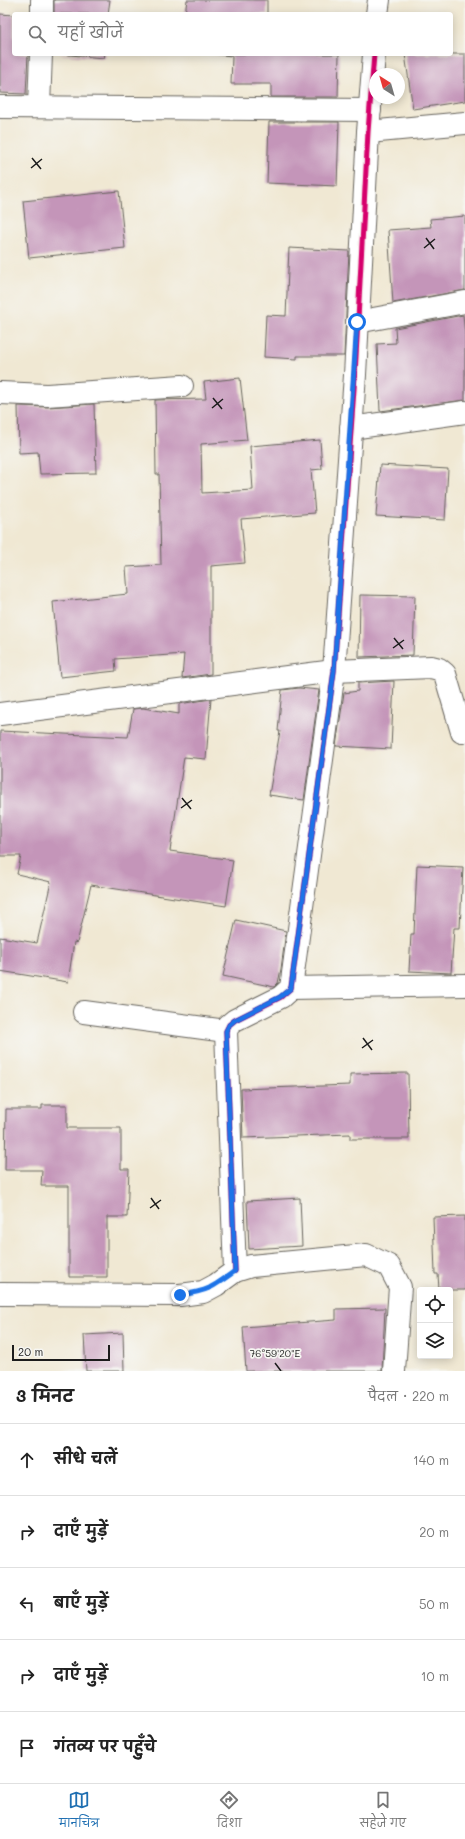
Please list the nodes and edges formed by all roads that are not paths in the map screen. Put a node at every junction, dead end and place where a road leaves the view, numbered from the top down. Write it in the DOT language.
graph roads {
  1 [pos="42,0"];
  2 [pos="378,0"];
  3 [pos="42,12"];
  4 [pos="377,12"];
  5 [pos="41,56"];
  6 [pos="374,56"];
  7 [pos="39,106"];
  8 [pos="0,107"];
  9 [pos="370,110"];
  10 [pos="465,123"];
  11 [pos="368,132"];
  12 [pos="465,302"];
  13 [pos="357,322"];
  14 [pos="182,386"];
  15 [pos="0,393"];
  16 [pos="465,412"];
  17 [pos="351,428"];
  18 [pos="334,671"];
  19 [pos="0,714"];
  20 [pos="462,732"];
  21 [pos="465,985"];
  22 [pos="291,988"];
  23 [pos="84,1012"];
  24 [pos="226,1031"];
  25 [pos="235,1271"];
  26 [pos="0,1294"];
  27 [pos="394,1371"];
  1 -- 3 [label="street"];
  2 -- 4 [label="street"];
  5 -- 7 [label="street"];
  6 -- 9 [label="street"];
  7 -- 8 [label="street"];
  7 -- 9 [label="street"];
  9 -- 11 [label="street"];
  10 -- 11 [label="street"];
  11 -- 13 [label="street"];
  12 -- 13 [label="street"];
  13 -- 17 [label="street"];
  14 -- 15 [label="street"];
  16 -- 17 [label="street"];
  17 -- 18 [label="street"];
  18 -- 19 [label="street"];
  18 -- 20 [label="street"];
  18 -- 22 [label="street"];
  21 -- 22 [label="street"];
  22 -- 24 [label="street"];
  23 -- 24 [label="street"];
  24 -- 25 [label="street"];
  25 -- 26 [label="street"];
  25 -- 27 [label="street"];
}
